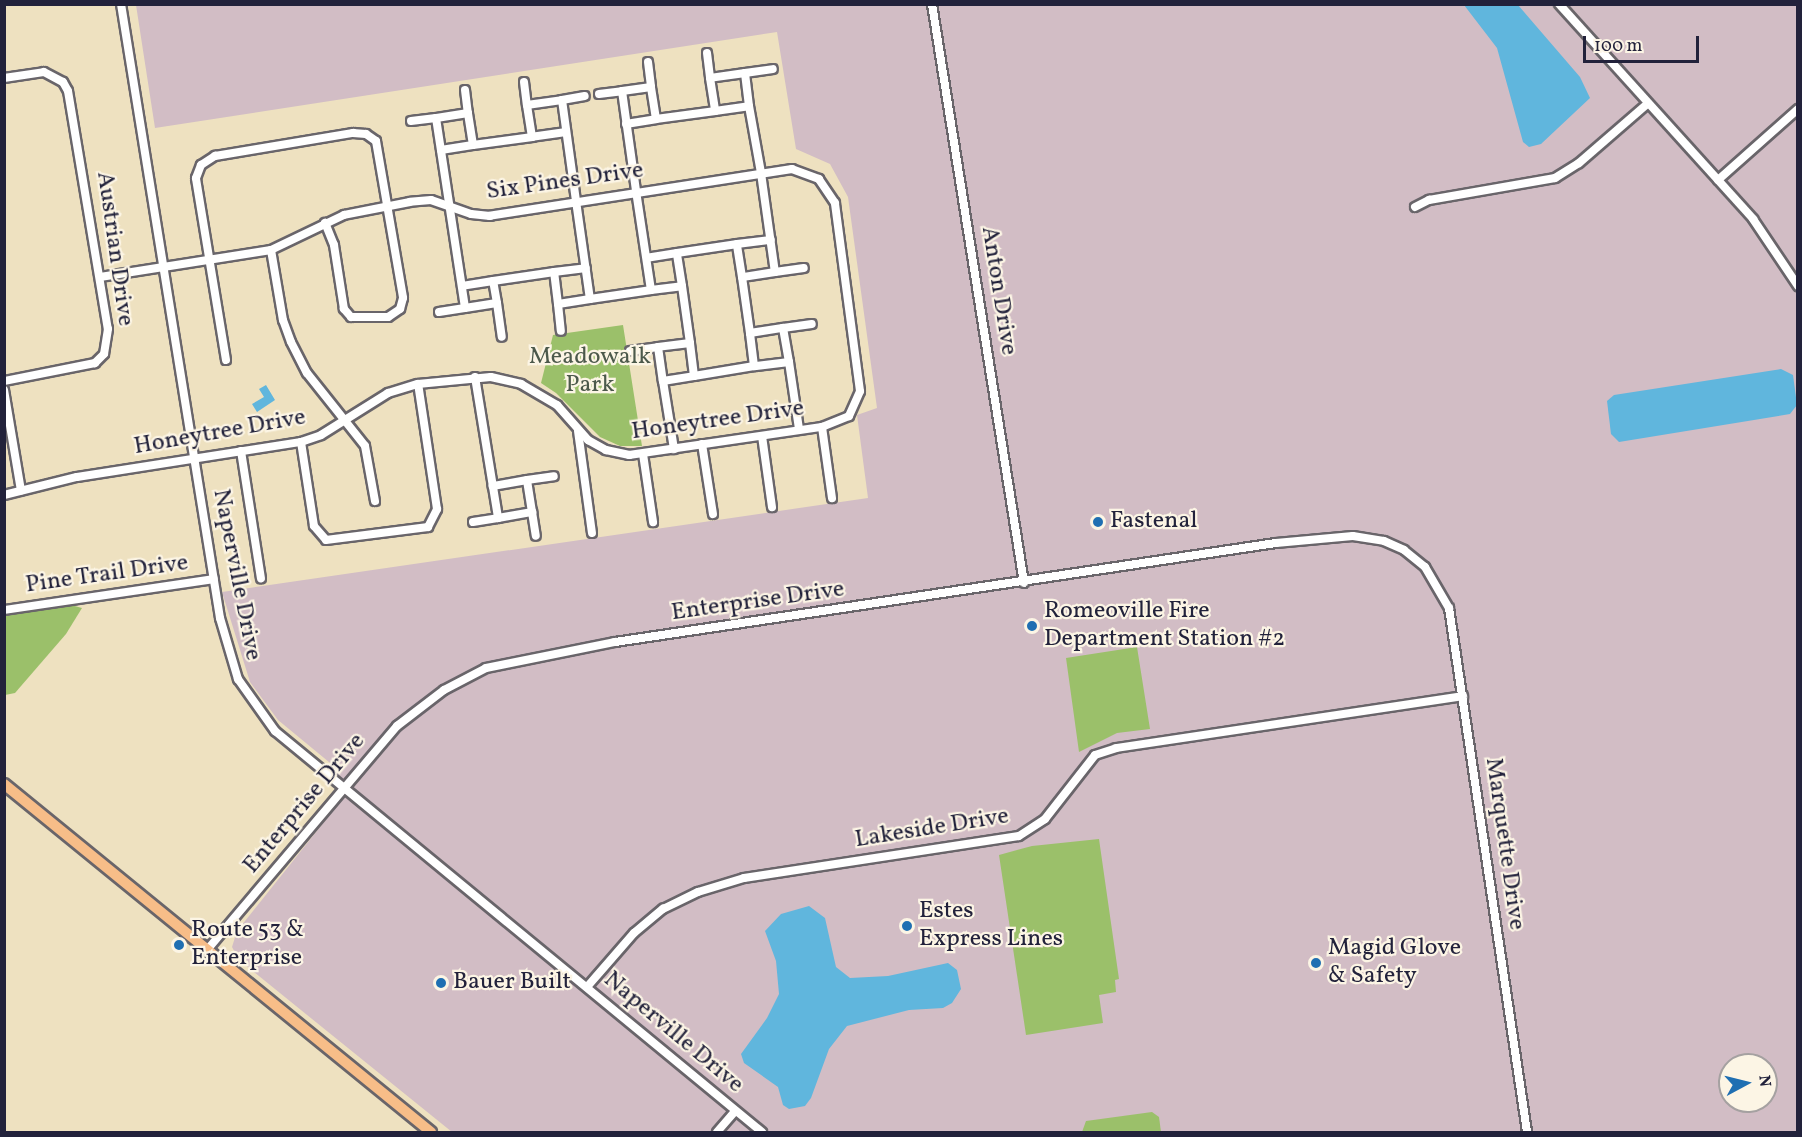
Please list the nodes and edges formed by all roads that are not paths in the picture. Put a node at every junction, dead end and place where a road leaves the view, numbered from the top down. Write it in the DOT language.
graph roads {
  1 [pos="121,4"];
  2 [pos="932,4"];
  3 [pos="1559,4"];
  4 [pos="706,53"];
  5 [pos="648,62"];
  6 [pos="773,69"];
  7 [pos="745,73"];
  8 [pos="4,78"];
  9 [pos="710,78"];
  10 [pos="524,82"];
  11 [pos="651,87"];
  12 [pos="465,90"];
  13 [pos="621,91"];
  14 [pos="599,94"];
  15 [pos="585,96"];
  16 [pos="562,100"];
  17 [pos="1647,104"];
  18 [pos="527,105"];
  19 [pos="749,106"];
  20 [pos="1797,109"];
  21 [pos="715,111"];
  22 [pos="468,113"];
  23 [pos="436,118"];
  24 [pos="656,119"];
  25 [pos="411,121"];
  26 [pos="626,124"];
  27 [pos="566,132"];
  28 [pos="532,137"];
  29 [pos="473,145"];
  30 [pos="441,150"];
  31 [pos="761,173"];
  32 [pos="1718,180"];
  33 [pos="636,191"];
  34 [pos="576,201"];
  35 [pos="388,206"];
  36 [pos="1415,207"];
  37 [pos="450,208"];
  38 [pos="325,223"];
  39 [pos="771,240"];
  40 [pos="737,244"];
  41 [pos="271,250"];
  42 [pos="677,253"];
  43 [pos="647,258"];
  44 [pos="210,259"];
  45 [pos="163,267"];
  46 [pos="586,268"];
  47 [pos="804,268"];
  48 [pos="554,272"];
  49 [pos="775,272"];
  50 [pos="100,277"];
  51 [pos="742,277"];
  52 [pos="493,281"];
  53 [pos="462,286"];
  54 [pos="682,286"];
  55 [pos="1797,286"];
  56 [pos="651,290"];
  57 [pos="847,292"];
  58 [pos="590,299"];
  59 [pos="497,303"];
  60 [pos="558,304"];
  61 [pos="465,308"];
  62 [pos="439,312"];
  63 [pos="812,324"];
  64 [pos="783,328"];
  65 [pos="561,331"];
  66 [pos="750,333"];
  67 [pos="502,337"];
  68 [pos="690,343"];
  69 [pos="658,347"];
  70 [pos="630,351"];
  71 [pos="226,360"];
  72 [pos="789,362"];
  73 [pos="754,366"];
  74 [pos="694,376"];
  75 [pos="475,377"];
  76 [pos="4,381"];
  77 [pos="663,381"];
  78 [pos="418,384"];
  79 [pos="4,390"];
  80 [pos="345,420"];
  81 [pos="822,427"];
  82 [pos="799,429"];
  83 [pos="578,431"];
  84 [pos="762,436"];
  85 [pos="301,442"];
  86 [pos="702,444"];
  87 [pos="674,449"];
  88 [pos="241,451"];
  89 [pos="643,454"];
  90 [pos="194,458"];
  91 [pos="554,476"];
  92 [pos="527,480"];
  93 [pos="493,486"];
  94 [pos="21,491"];
  95 [pos="4,495"];
  96 [pos="832,498"];
  97 [pos="375,501"];
  98 [pos="772,507"];
  99 [pos="532,512"];
  100 [pos="713,514"];
  101 [pos="498,518"];
  102 [pos="473,522"];
  103 [pos="653,522"];
  104 [pos="592,533"];
  105 [pos="536,536"];
  106 [pos="1425,567"];
  107 [pos="261,578"];
  108 [pos="214,579"];
  109 [pos="1024,583"];
  110 [pos="4,610"];
  111 [pos="1463,696"];
  112 [pos="4,784"];
  113 [pos="344,790"];
  114 [pos="207,950"];
  115 [pos="587,987"];
  116 [pos="735,1111"];
  117 [pos="431,1132"];
  118 [pos="717,1132"];
  119 [pos="762,1132"];
  120 [pos="1527,1132"];
  1 -- 45 [label="street, Naperville Drive"];
  2 -- 109 [label="street, Anton Drive"];
  3 -- 17 [label="street"];
  4 -- 9 [label="street"];
  5 -- 11 [label="street"];
  6 -- 7 [label="street"];
  7 -- 9 [label="street"];
  7 -- 19 [label="street"];
  8 -- 50 [label="street, Austrian Drive"];
  9 -- 21 [label="street"];
  10 -- 18 [label="street"];
  11 -- 13 [label="street"];
  11 -- 24 [label="street"];
  12 -- 22 [label="street"];
  13 -- 14 [label="street"];
  13 -- 26 [label="street"];
  15 -- 16 [label="street"];
  16 -- 18 [label="street"];
  16 -- 27 [label="street"];
  17 -- 32 [label="street"];
  17 -- 36 [label="street"];
  18 -- 28 [label="street"];
  19 -- 21 [label="street"];
  19 -- 31 [label="street"];
  20 -- 32 [label="street"];
  21 -- 24 [label="street"];
  22 -- 23 [label="street"];
  22 -- 29 [label="street"];
  23 -- 25 [label="street"];
  23 -- 30 [label="street"];
  24 -- 26 [label="street"];
  26 -- 33 [label="street"];
  27 -- 28 [label="street"];
  27 -- 34 [label="street"];
  28 -- 29 [label="street"];
  29 -- 30 [label="street"];
  30 -- 37 [label="street"];
  31 -- 33 [label="street, Six Pines Drive"];
  31 -- 39 [label="street"];
  31 -- 57 [label="street, Six Pines Drive"];
  32 -- 55 [label="street"];
  33 -- 34 [label="street, Six Pines Drive"];
  33 -- 43 [label="street"];
  34 -- 37 [label="street, Six Pines Drive"];
  34 -- 46 [label="street"];
  35 -- 37 [label="street, Six Pines Drive"];
  35 -- 38 [label="street, Six Pines Drive"];
  35 -- 38 [label="street"];
  35 -- 44 [label="street"];
  37 -- 53 [label="street"];
  38 -- 41 [label="street, Six Pines Drive"];
  39 -- 40 [label="street"];
  39 -- 49 [label="street"];
  40 -- 42 [label="street"];
  40 -- 51 [label="street"];
  41 -- 44 [label="street, Six Pines Drive"];
  41 -- 80 [label="street"];
  42 -- 43 [label="street"];
  42 -- 54 [label="street"];
  43 -- 56 [label="street"];
  44 -- 45 [label="street, Six Pines Drive"];
  44 -- 71 [label="street"];
  45 -- 50 [label="street, Six Pines Drive"];
  45 -- 90 [label="street, Naperville Drive"];
  46 -- 48 [label="street"];
  46 -- 58 [label="street"];
  47 -- 49 [label="street"];
  48 -- 52 [label="street"];
  48 -- 60 [label="street"];
  49 -- 51 [label="street"];
  50 -- 76 [label="street, Austrian Drive"];
  51 -- 66 [label="street"];
  52 -- 53 [label="street"];
  52 -- 59 [label="street"];
  53 -- 61 [label="street"];
  54 -- 56 [label="street"];
  54 -- 68 [label="street"];
  56 -- 58 [label="street"];
  57 -- 81 [label="street, Honeytree Drive"];
  58 -- 60 [label="street"];
  59 -- 61 [label="street"];
  59 -- 67 [label="street"];
  60 -- 65 [label="street"];
  61 -- 62 [label="street"];
  63 -- 64 [label="street"];
  64 -- 66 [label="street"];
  64 -- 72 [label="street"];
  66 -- 73 [label="street"];
  68 -- 69 [label="street"];
  68 -- 74 [label="street"];
  69 -- 70 [label="street"];
  69 -- 77 [label="street"];
  72 -- 73 [label="street"];
  72 -- 82 [label="street"];
  73 -- 74 [label="street"];
  74 -- 77 [label="street"];
  75 -- 78 [label="street, Honeytree Drive"];
  75 -- 83 [label="street, Honeytree Drive"];
  75 -- 93 [label="street"];
  77 -- 87 [label="street"];
  78 -- 80 [label="street, Honeytree Drive"];
  78 -- 85 [label="street"];
  79 -- 94 [label="street"];
  80 -- 85 [label="street, Honeytree Drive"];
  80 -- 97 [label="street"];
  81 -- 82 [label="street, Honeytree Drive"];
  81 -- 96 [label="street"];
  82 -- 84 [label="street, Honeytree Drive"];
  83 -- 89 [label="street, Honeytree Drive"];
  83 -- 104 [label="street"];
  84 -- 86 [label="street, Honeytree Drive"];
  84 -- 98 [label="street"];
  85 -- 88 [label="street, Honeytree Drive"];
  86 -- 87 [label="street, Honeytree Drive"];
  86 -- 100 [label="street"];
  87 -- 89 [label="street, Honeytree Drive"];
  88 -- 90 [label="street, Honeytree Drive"];
  88 -- 107 [label="street"];
  89 -- 103 [label="street"];
  90 -- 94 [label="street, Honeytree Drive"];
  90 -- 108 [label="street, Naperville Drive"];
  91 -- 92 [label="street"];
  92 -- 93 [label="street"];
  92 -- 99 [label="street"];
  93 -- 101 [label="street"];
  94 -- 95 [label="street, Honeytree Drive"];
  99 -- 101 [label="street"];
  99 -- 105 [label="street"];
  101 -- 102 [label="street"];
  106 -- 109 [label="street, Enterprise Drive"];
  106 -- 111 [label="street, Marquette Drive"];
  108 -- 110 [label="street, Pine Trail Drive"];
  108 -- 113 [label="street, Naperville Drive"];
  109 -- 113 [label="street, Enterprise Drive"];
  111 -- 115 [label="street, Lakeside Drive"];
  111 -- 120 [label="street, Marquette Drive"];
  112 -- 114 [label="main road"];
  113 -- 114 [label="street, Enterprise Drive"];
  113 -- 115 [label="street, Naperville Drive"];
  114 -- 117 [label="main road"];
  115 -- 116 [label="street, Naperville Drive"];
  116 -- 118 [label="street"];
  116 -- 119 [label="street, Naperville Drive"];
}
